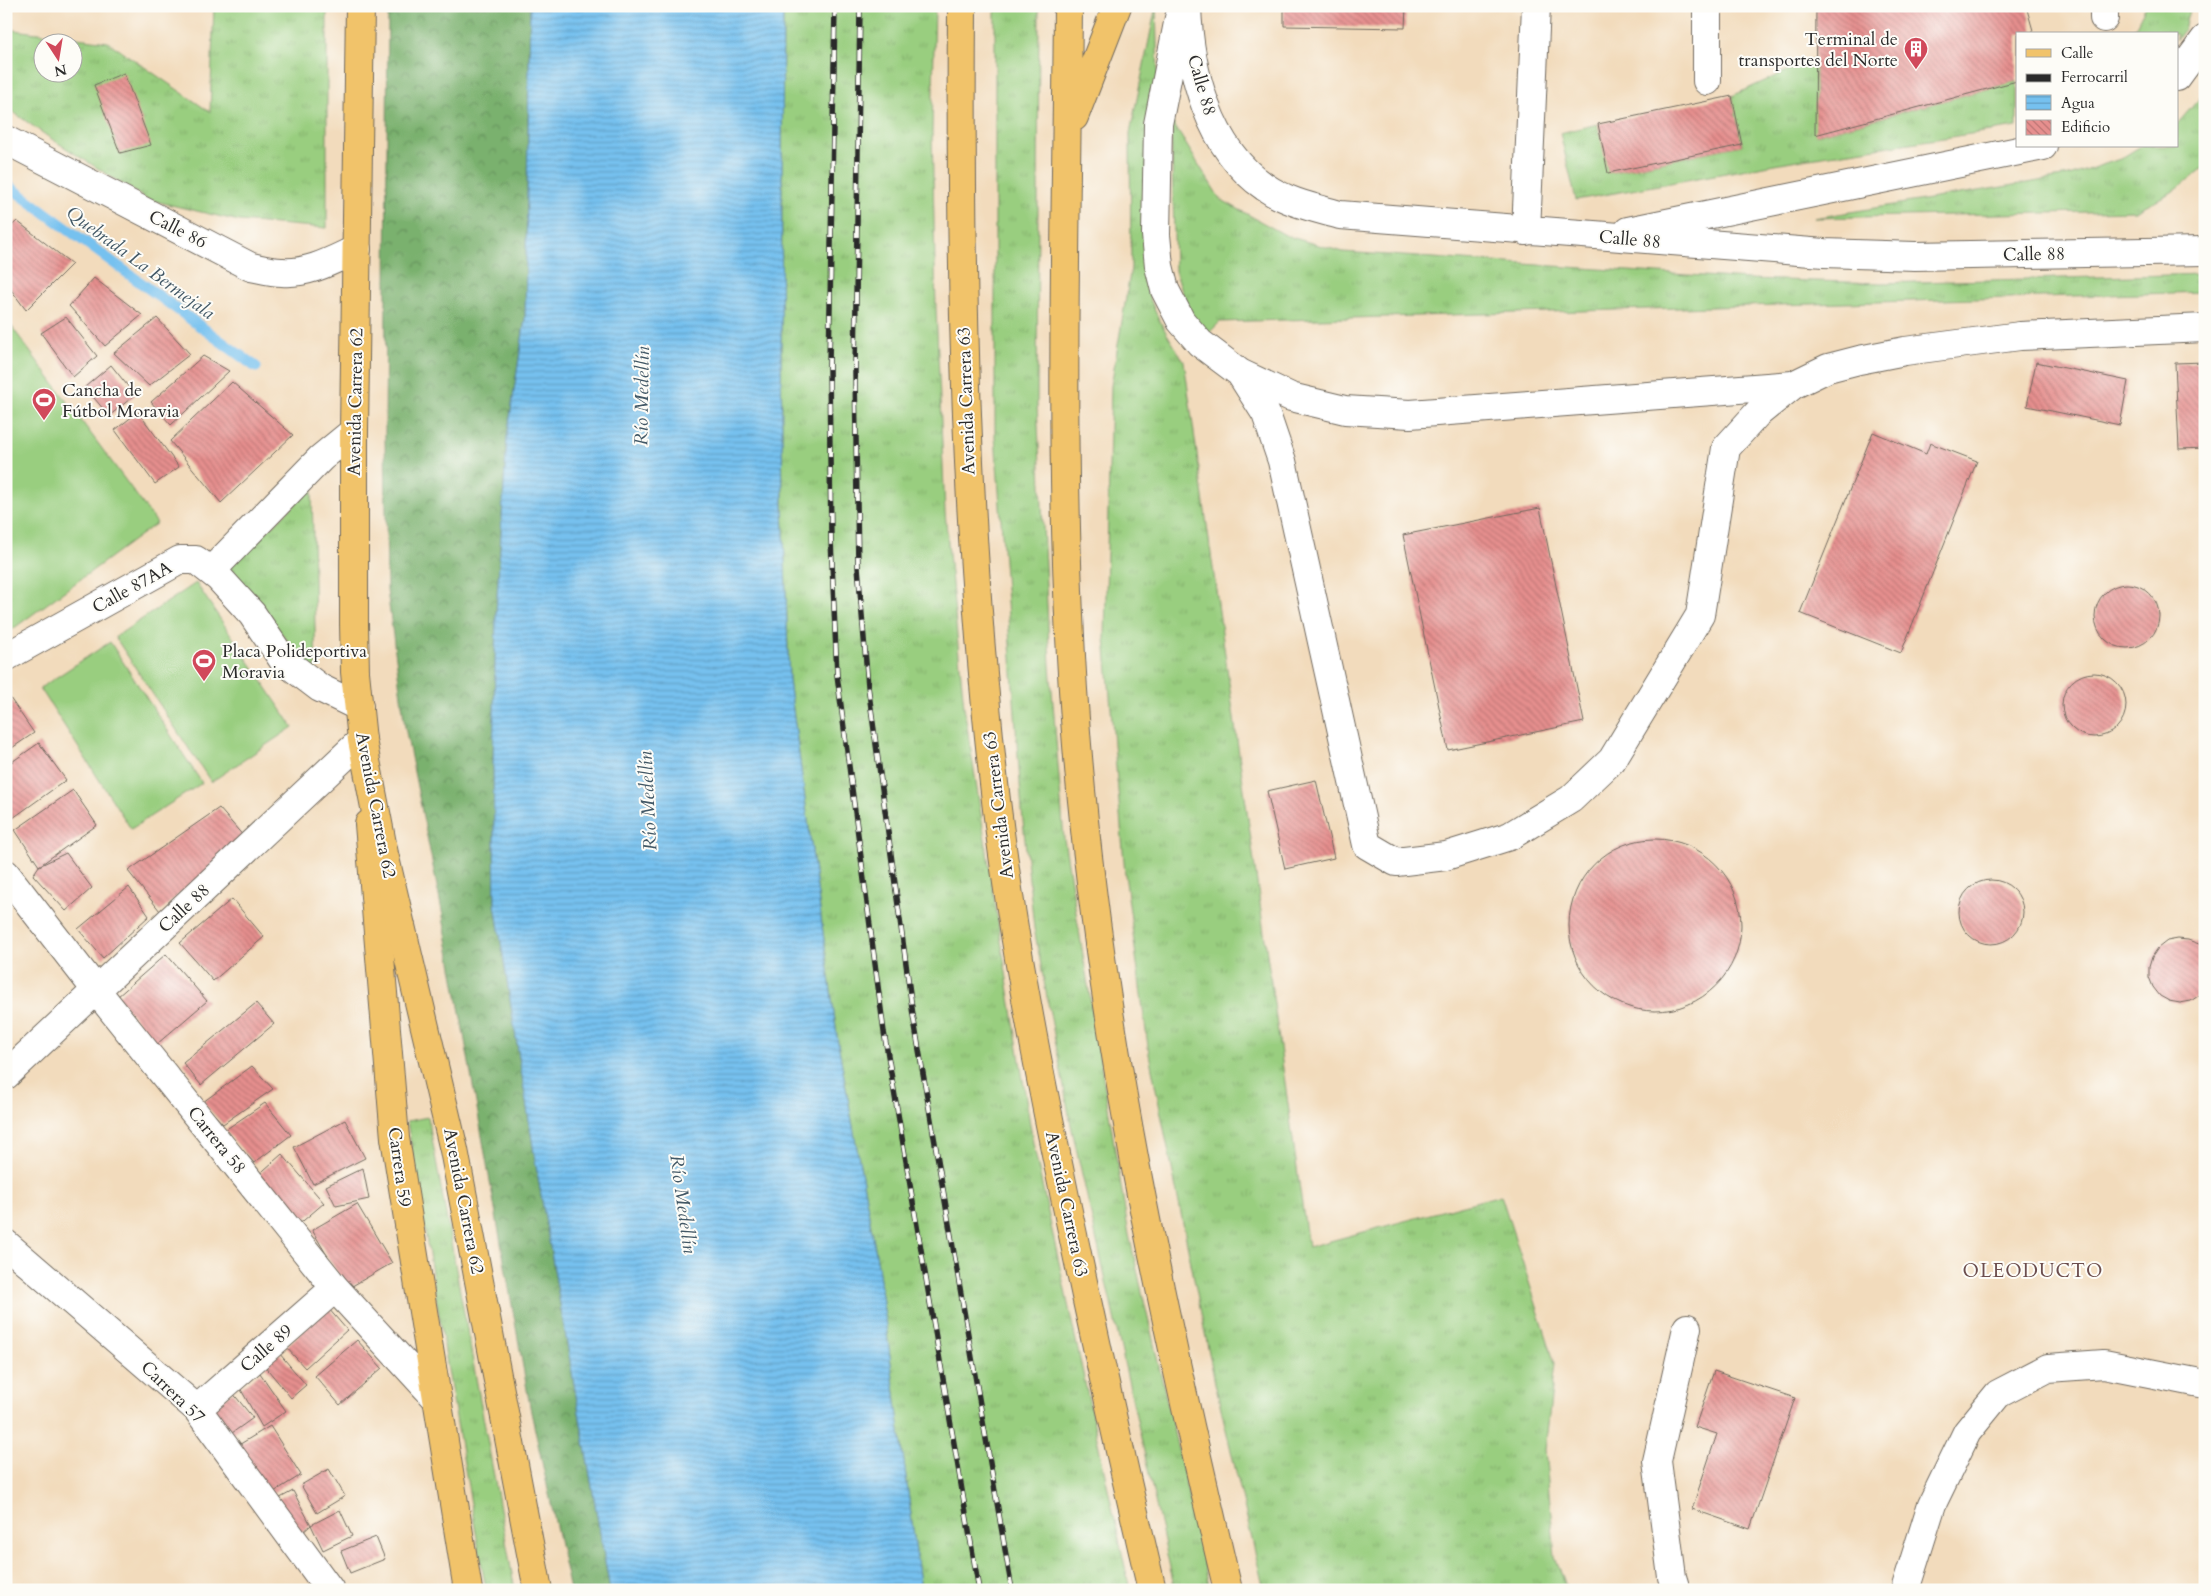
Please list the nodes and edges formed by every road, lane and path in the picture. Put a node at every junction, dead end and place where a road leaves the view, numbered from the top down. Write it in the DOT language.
graph roads {
  1 [pos="360,6"];
  2 [pos="962,6"];
  3 [pos="1068,6"];
  4 [pos="1117,6"];
  5 [pos="1181,6"];
  6 [pos="1187,6"];
  7 [pos="1536,6"];
  8 [pos="1707,6"];
  9 [pos="2205,39"];
  10 [pos="2178,77"];
  11 [pos="1706,81"];
  12 [pos="1067,137"];
  13 [pos="6,140"];
  14 [pos="2033,148"];
  15 [pos="1526,231"];
  16 [pos="1598,237"];
  17 [pos="2198,246"];
  18 [pos="357,249"];
  19 [pos="2205,328"];
  20 [pos="1240,374"];
  21 [pos="1793,384"];
  22 [pos="354,431"];
  23 [pos="210,571"];
  24 [pos="6,657"];
  25 [pos="359,707"];
  26 [pos="362,740"];
  27 [pos="6,874"];
  28 [pos="96,990"];
  29 [pos="6,1075"];
  30 [pos="6,1244"];
  31 [pos="335,1288"];
  32 [pos="1686,1328"];
  33 [pos="2205,1384"];
  34 [pos="437,1399"];
  35 [pos="197,1409"];
  36 [pos="330,1590"];
  37 [pos="468,1590"];
  38 [pos="538,1590"];
  39 [pos="1152,1590"];
  40 [pos="1228,1590"];
  41 [pos="1676,1590"];
  42 [pos="1905,1590"];
  1 -- 18 [label="main road, Avenida Carrera 62"];
  2 -- 39 [label="main road, Avenida Carrera 63"];
  3 -- 12 [label="main road"];
  4 -- 12 [label="main road"];
  5 -- 20 [label="street"];
  6 -- 15 [label="street, Calle 88"];
  7 -- 15 [label="street"];
  8 -- 11 [label="street"];
  9 -- 10 [label="street"];
  12 -- 40 [label="main road"];
  13 -- 18 [label="street, Calle 86"];
  14 -- 16 [label="street"];
  15 -- 16 [label="street, Calle 88"];
  16 -- 17 [label="street, Calle 88"];
  18 -- 22 [label="main road, Avenida Carrera 62"];
  19 -- 21 [label="street"];
  20 -- 21 [label="street"];
  20 -- 21 [label="street"];
  22 -- 23 [label="street"];
  22 -- 25 [label="main road, Avenida Carrera 62"];
  23 -- 24 [label="street, Calle 87AA"];
  23 -- 25 [label="street, Calle 87AA"];
  25 -- 26 [label="main road, Avenida Carrera 62"];
  26 -- 28 [label="street, Calle 88"];
  26 -- 34 [label="main road, Carrera 59"];
  26 -- 38 [label="main road, Avenida Carrera 62"];
  27 -- 28 [label="street, Carrera 58"];
  28 -- 29 [label="street, Calle 88"];
  28 -- 31 [label="street, Carrera 58"];
  30 -- 35 [label="street, Carrera 57"];
  31 -- 34 [label="street, Carrera 58"];
  31 -- 35 [label="street, Calle 89"];
  32 -- 41 [label="street"];
  33 -- 42 [label="street"];
  34 -- 37 [label="main road, Carrera 59"];
  35 -- 36 [label="street, Carrera 57"];
}
